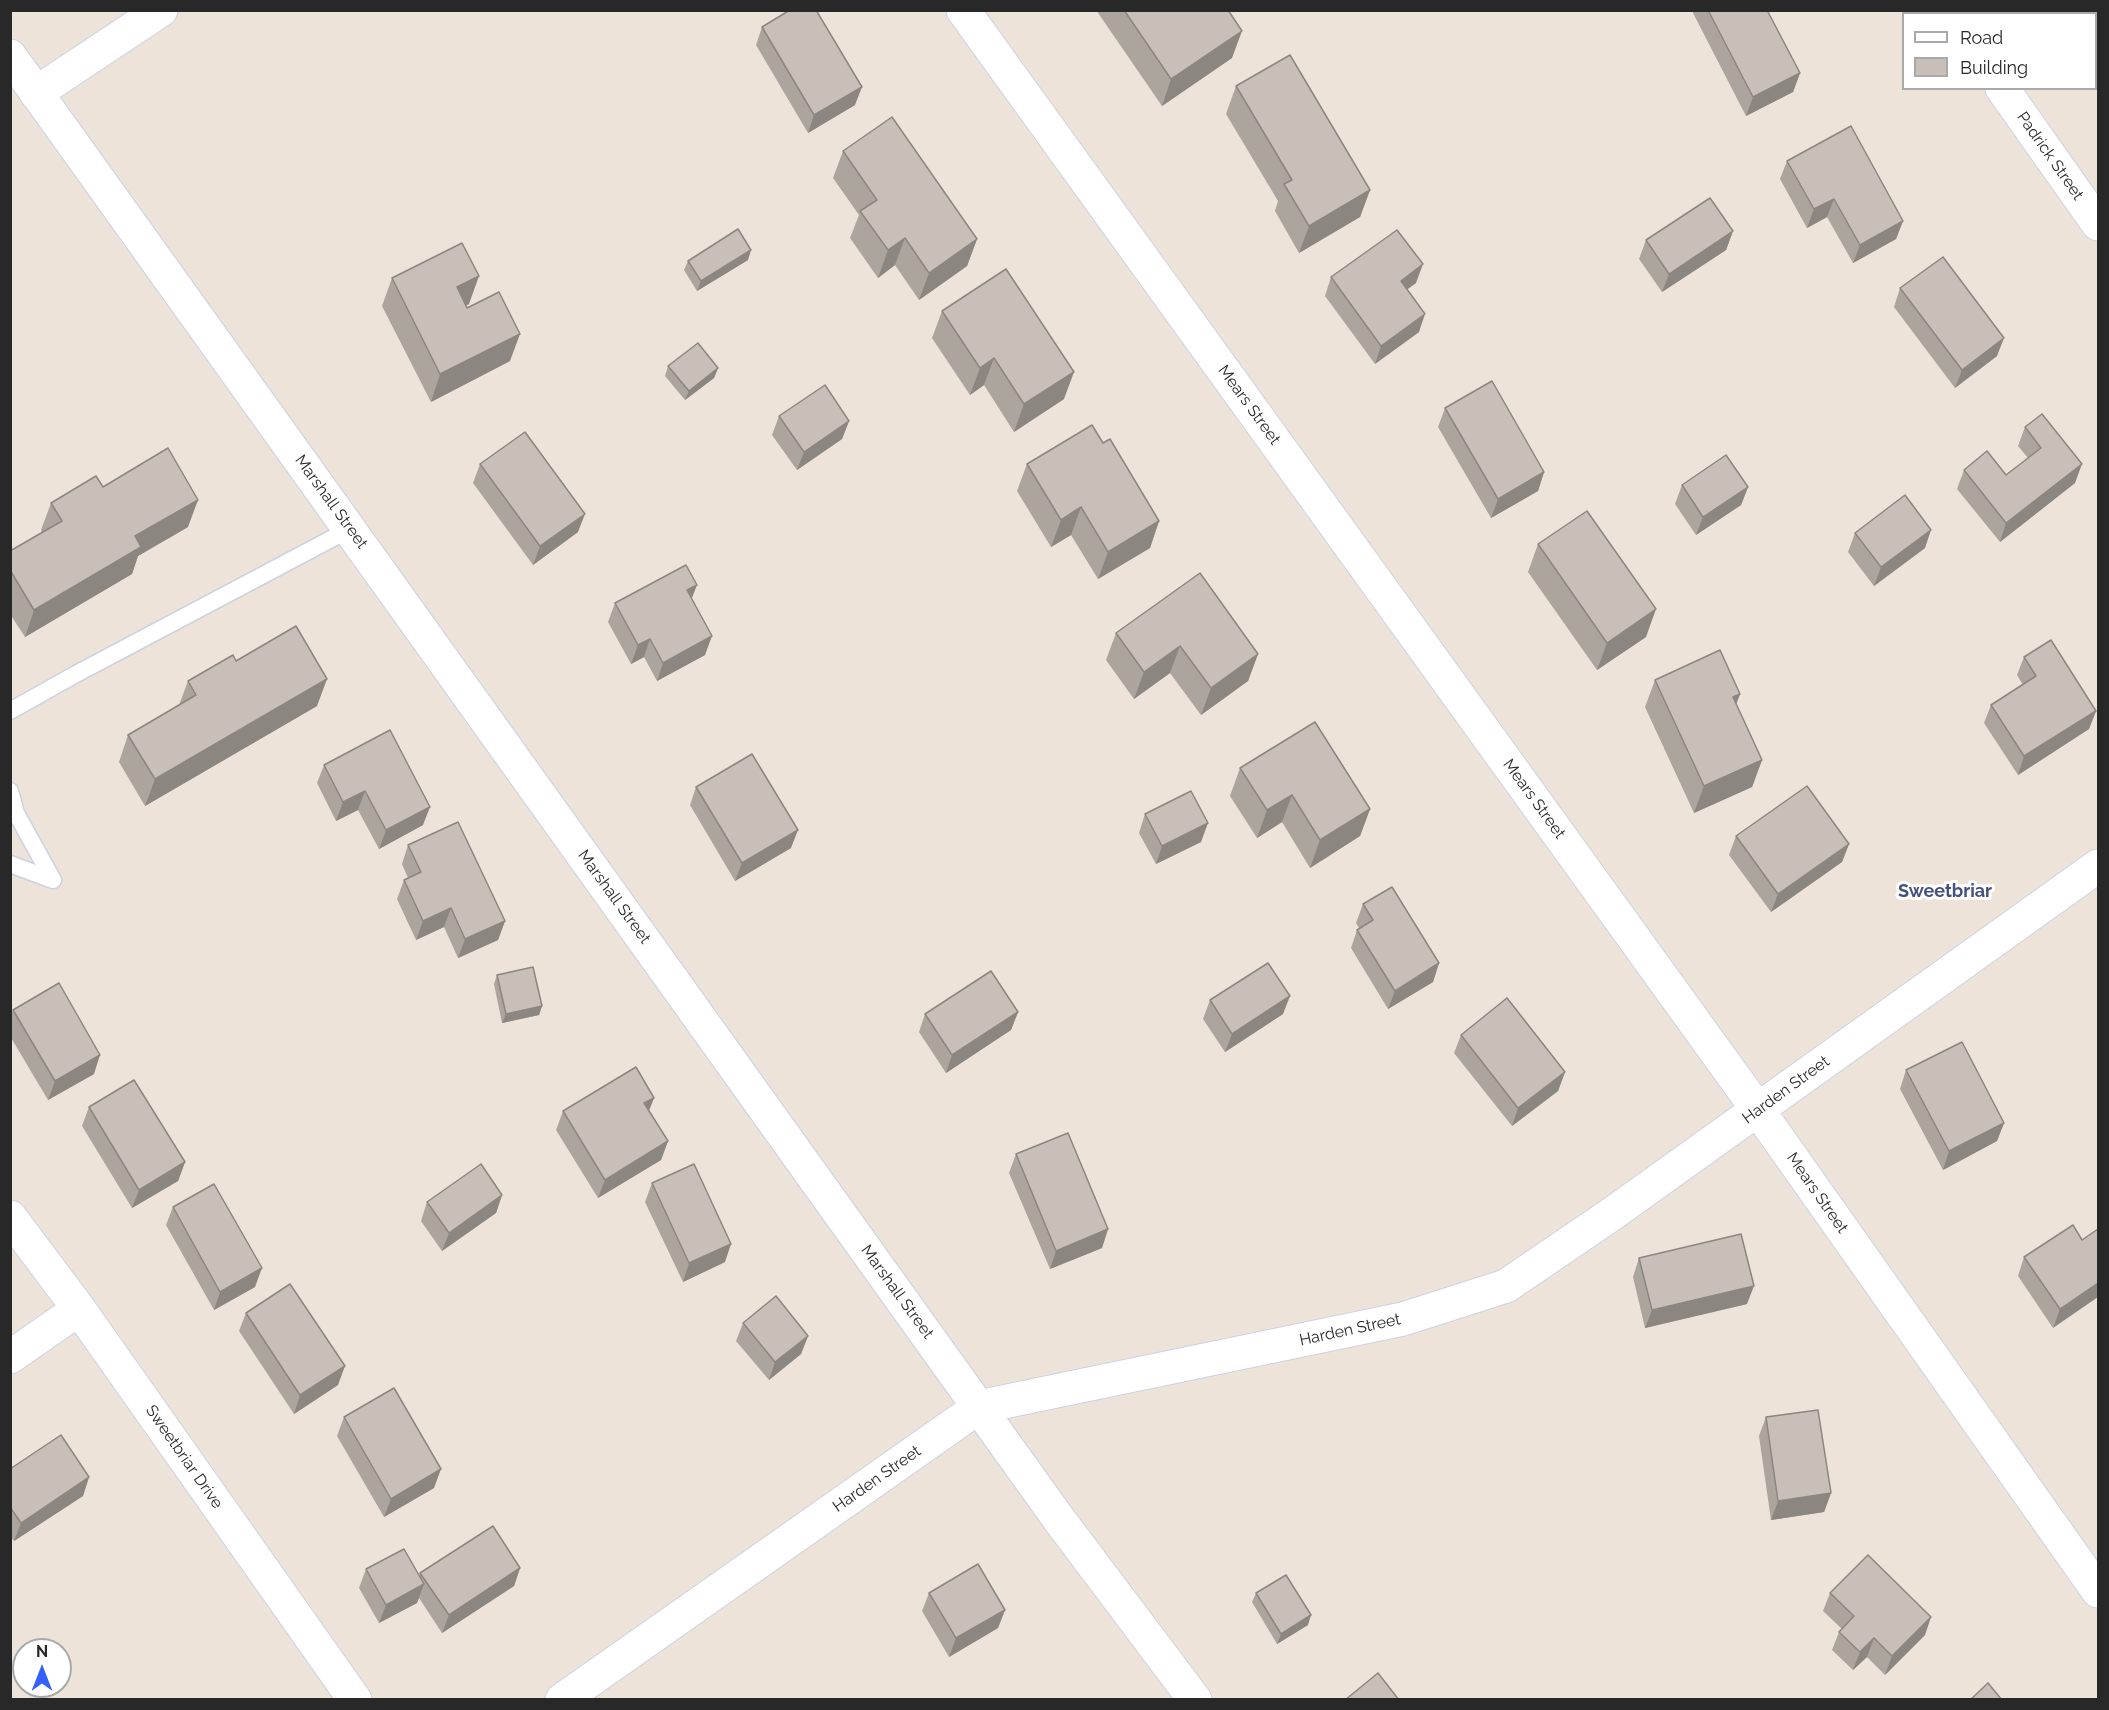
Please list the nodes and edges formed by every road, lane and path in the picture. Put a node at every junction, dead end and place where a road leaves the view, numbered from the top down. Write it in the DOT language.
graph roads {
  1 [pos="161,10"];
  2 [pos="963,10"];
  3 [pos="10,56"];
  4 [pos="2003,90"];
  5 [pos="36,93"];
  6 [pos="2098,224"];
  7 [pos="350,530"];
  8 [pos="10,711"];
  9 [pos="10,791"];
  10 [pos="10,864"];
  11 [pos="2098,866"];
  12 [pos="1758,1110"];
  13 [pos="10,1217"];
  14 [pos="79,1309"];
  15 [pos="10,1357"];
  16 [pos="979,1407"];
  17 [pos="2098,1591"];
  18 [pos="355,1700"];
  19 [pos="562,1700"];
  20 [pos="1195,1700"];
  1 -- 5 [label="street"];
  2 -- 12 [label="street, Mears Street"];
  3 -- 5 [label="street, Marshall Street"];
  4 -- 6 [label="street, Padrick Street"];
  5 -- 7 [label="street, Marshall Street"];
  7 -- 8 [label="lane"];
  7 -- 16 [label="street, Marshall Street"];
  9 -- 10 [label="lane"];
  11 -- 12 [label="street, Harden Street"];
  12 -- 16 [label="street, Harden Street"];
  12 -- 17 [label="street, Mears Street"];
  13 -- 14 [label="street, Sweetbriar Drive"];
  14 -- 15 [label="street"];
  14 -- 18 [label="street, Sweetbriar Drive"];
  16 -- 19 [label="street, Harden Street"];
  16 -- 20 [label="street, Marshall Street"];
}
